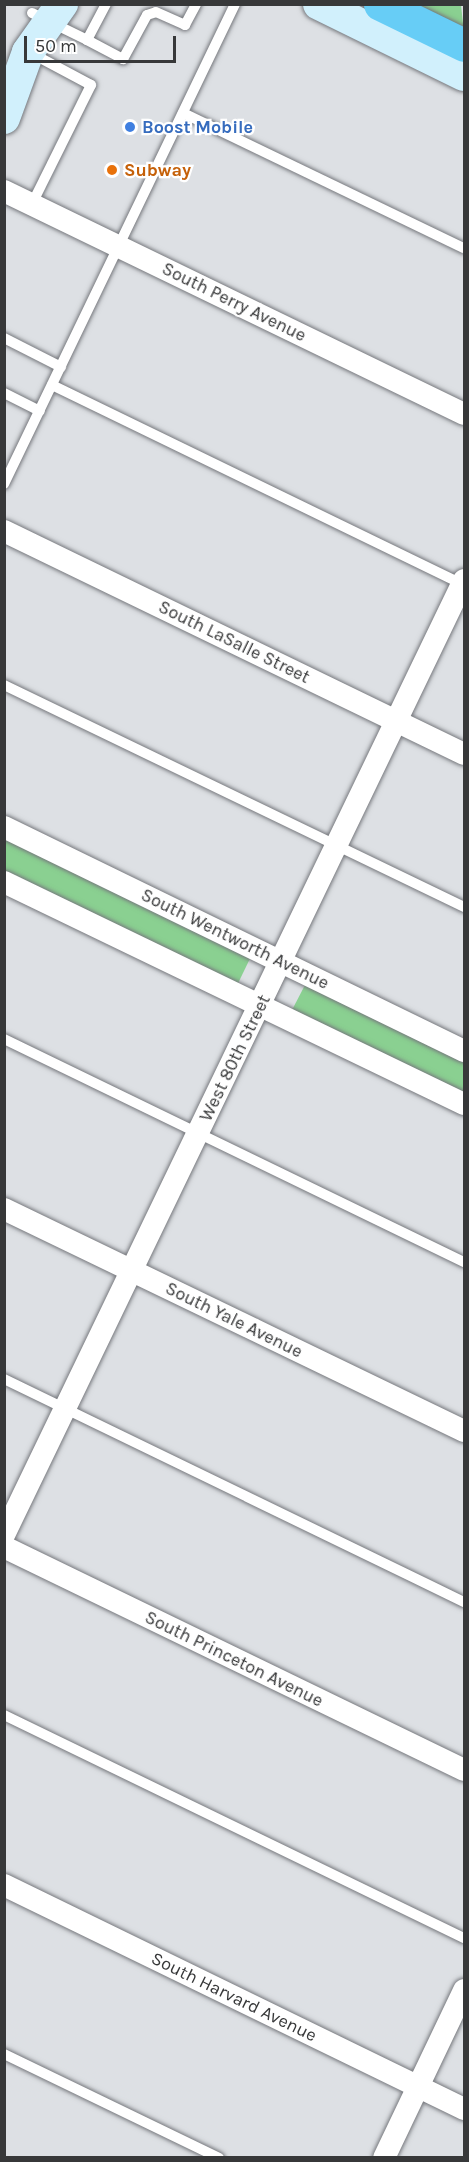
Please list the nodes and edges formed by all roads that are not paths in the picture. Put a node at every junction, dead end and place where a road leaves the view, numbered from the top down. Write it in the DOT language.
graph roads {
  1 [pos="106,4"];
  2 [pos="196,4"];
  3 [pos="236,4"];
  4 [pos="319,4"];
  5 [pos="380,4"];
  6 [pos="44,11"];
  7 [pos="87,40"];
  8 [pos="465,45"];
  9 [pos="28,52"];
  10 [pos="465,75"];
  11 [pos="11,77"];
  12 [pos="183,113"];
  13 [pos="4,118"];
  14 [pos="4,190"];
  15 [pos="32,204"];
  16 [pos="119,246"];
  17 [pos="465,248"];
  18 [pos="4,338"];
  19 [pos="61,367"];
  20 [pos="52,386"];
  21 [pos="4,393"];
  22 [pos="39,411"];
  23 [pos="465,414"];
  24 [pos="4,484"];
  25 [pos="4,531"];
  26 [pos="464,583"];
  27 [pos="4,685"];
  28 [pos="397,721"];
  29 [pos="465,754"];
  30 [pos="4,827"];
  31 [pos="337,846"];
  32 [pos="4,882"];
  33 [pos="465,907"];
  34 [pos="281,962"];
  35 [pos="260,1005"];
  36 [pos="4,1039"];
  37 [pos="465,1051"];
  38 [pos="465,1104"];
  39 [pos="198,1133"];
  40 [pos="4,1209"];
  41 [pos="465,1262"];
  42 [pos="132,1271"];
  43 [pos="4,1379"];
  44 [pos="65,1408"];
  45 [pos="465,1431"];
  46 [pos="4,1534"];
  47 [pos="4,1547"];
  48 [pos="465,1602"];
  49 [pos="4,1715"];
  50 [pos="465,1770"];
  51 [pos="4,1885"];
  52 [pos="465,1938"];
  53 [pos="465,1990"];
  54 [pos="4,2054"];
  55 [pos="418,2087"];
  56 [pos="465,2109"];
  57 [pos="219,2157"];
  58 [pos="384,2157"];
  1 -- 7 [label="lane"];
  2 -- 7 [label="lane"];
  3 -- 12 [label="lane"];
  4 -- 10 [label="main road"];
  5 -- 8 [label="highway"];
  6 -- 7 [label="lane"];
  6 -- 9 [label="main road"];
  9 -- 11 [label="main road"];
  9 -- 15 [label="lane"];
  11 -- 13 [label="main road"];
  12 -- 16 [label="lane"];
  12 -- 17 [label="lane"];
  14 -- 15 [label="street, South Perry Avenue"];
  15 -- 16 [label="street, South Perry Avenue"];
  16 -- 19 [label="lane"];
  16 -- 23 [label="street, South Perry Avenue"];
  18 -- 19 [label="lane"];
  19 -- 20 [label="lane"];
  20 -- 22 [label="lane"];
  20 -- 26 [label="lane"];
  21 -- 22 [label="lane"];
  22 -- 24 [label="lane"];
  25 -- 28 [label="street, South LaSalle Street"];
  26 -- 28 [label="street, West 80th Street"];
  27 -- 31 [label="lane"];
  28 -- 29 [label="street, South LaSalle Street"];
  28 -- 31 [label="street, West 80th Street"];
  30 -- 34 [label="street, South Wentworth Avenue"];
  31 -- 33 [label="lane"];
  31 -- 34 [label="street, West 80th Street"];
  32 -- 35 [label="street"];
  34 -- 35 [label="street, West 80th Street"];
  34 -- 37 [label="street, South Wentworth Avenue"];
  35 -- 38 [label="street"];
  35 -- 39 [label="street, West 80th Street"];
  36 -- 39 [label="lane"];
  39 -- 41 [label="lane"];
  39 -- 42 [label="street, West 80th Street"];
  40 -- 42 [label="street, South Yale Avenue"];
  42 -- 44 [label="street, West 80th Street"];
  42 -- 45 [label="street, South Yale Avenue"];
  43 -- 44 [label="lane"];
  44 -- 46 [label="street, West 80th Street"];
  44 -- 48 [label="lane"];
  47 -- 50 [label="street, South Princeton Avenue"];
  49 -- 52 [label="lane"];
  51 -- 55 [label="street, South Harvard Avenue"];
  53 -- 55 [label="street"];
  54 -- 57 [label="lane"];
  55 -- 56 [label="street, South Harvard Avenue"];
  55 -- 58 [label="street"];
}
